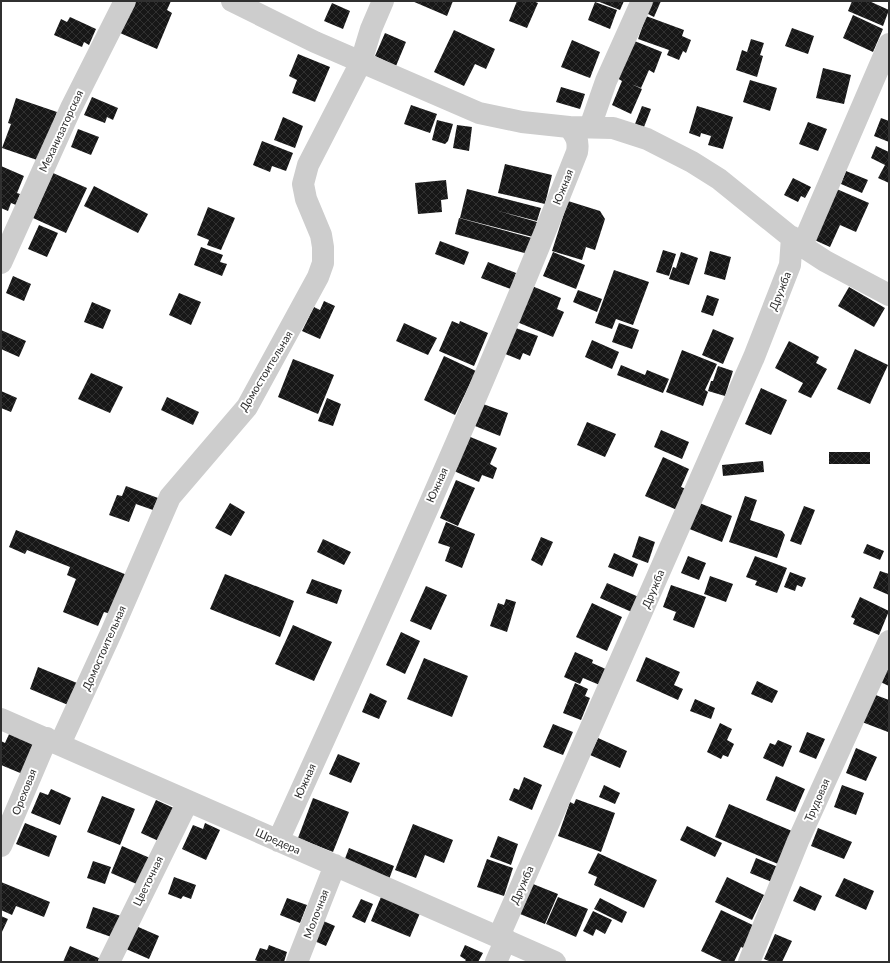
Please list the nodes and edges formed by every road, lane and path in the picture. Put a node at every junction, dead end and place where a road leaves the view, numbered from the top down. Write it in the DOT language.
graph roads {
  1 [pos="125,1"];
  2 [pos="232,1"];
  3 [pos="383,1"];
  4 [pos="642,1"];
  5 [pos="889,44"];
  6 [pos="361,62"];
  7 [pos="580,127"];
  8 [pos="797,242"];
  9 [pos="1,263"];
  10 [pos="889,295"];
  11 [pos="889,641"];
  12 [pos="1,719"];
  13 [pos="53,741"];
  14 [pos="188,801"];
  15 [pos="278,841"];
  16 [pos="1,846"];
  17 [pos="335,865"];
  18 [pos="503,938"];
  19 [pos="109,962"];
  20 [pos="297,962"];
  21 [pos="496,962"];
  22 [pos="555,962"];
  23 [pos="749,962"];
  1 -- 9 [label="street, Механизаторская"];
  2 -- 6 [label="street"];
  3 -- 6 [label="street, Домостоительная"];
  4 -- 7 [label="street"];
  5 -- 8 [label="street, Дружба"];
  6 -- 7 [label="street"];
  6 -- 13 [label="street, Домостоительная"];
  7 -- 8 [label="street"];
  7 -- 15 [label="street, Южная"];
  8 -- 10 [label="street"];
  8 -- 18 [label="street, Дружба"];
  11 -- 23 [label="street, Трудовая"];
  12 -- 13 [label="street, Шредера"];
  13 -- 14 [label="street, Шредера"];
  13 -- 16 [label="street, Ореховая"];
  14 -- 15 [label="street, Шредера"];
  14 -- 19 [label="street, Цветочная"];
  15 -- 17 [label="street, Шредера"];
  17 -- 18 [label="street, Шредера"];
  17 -- 20 [label="street, Молочная"];
  18 -- 21 [label="street, Дружба"];
  18 -- 22 [label="street, Шредера"];
}
